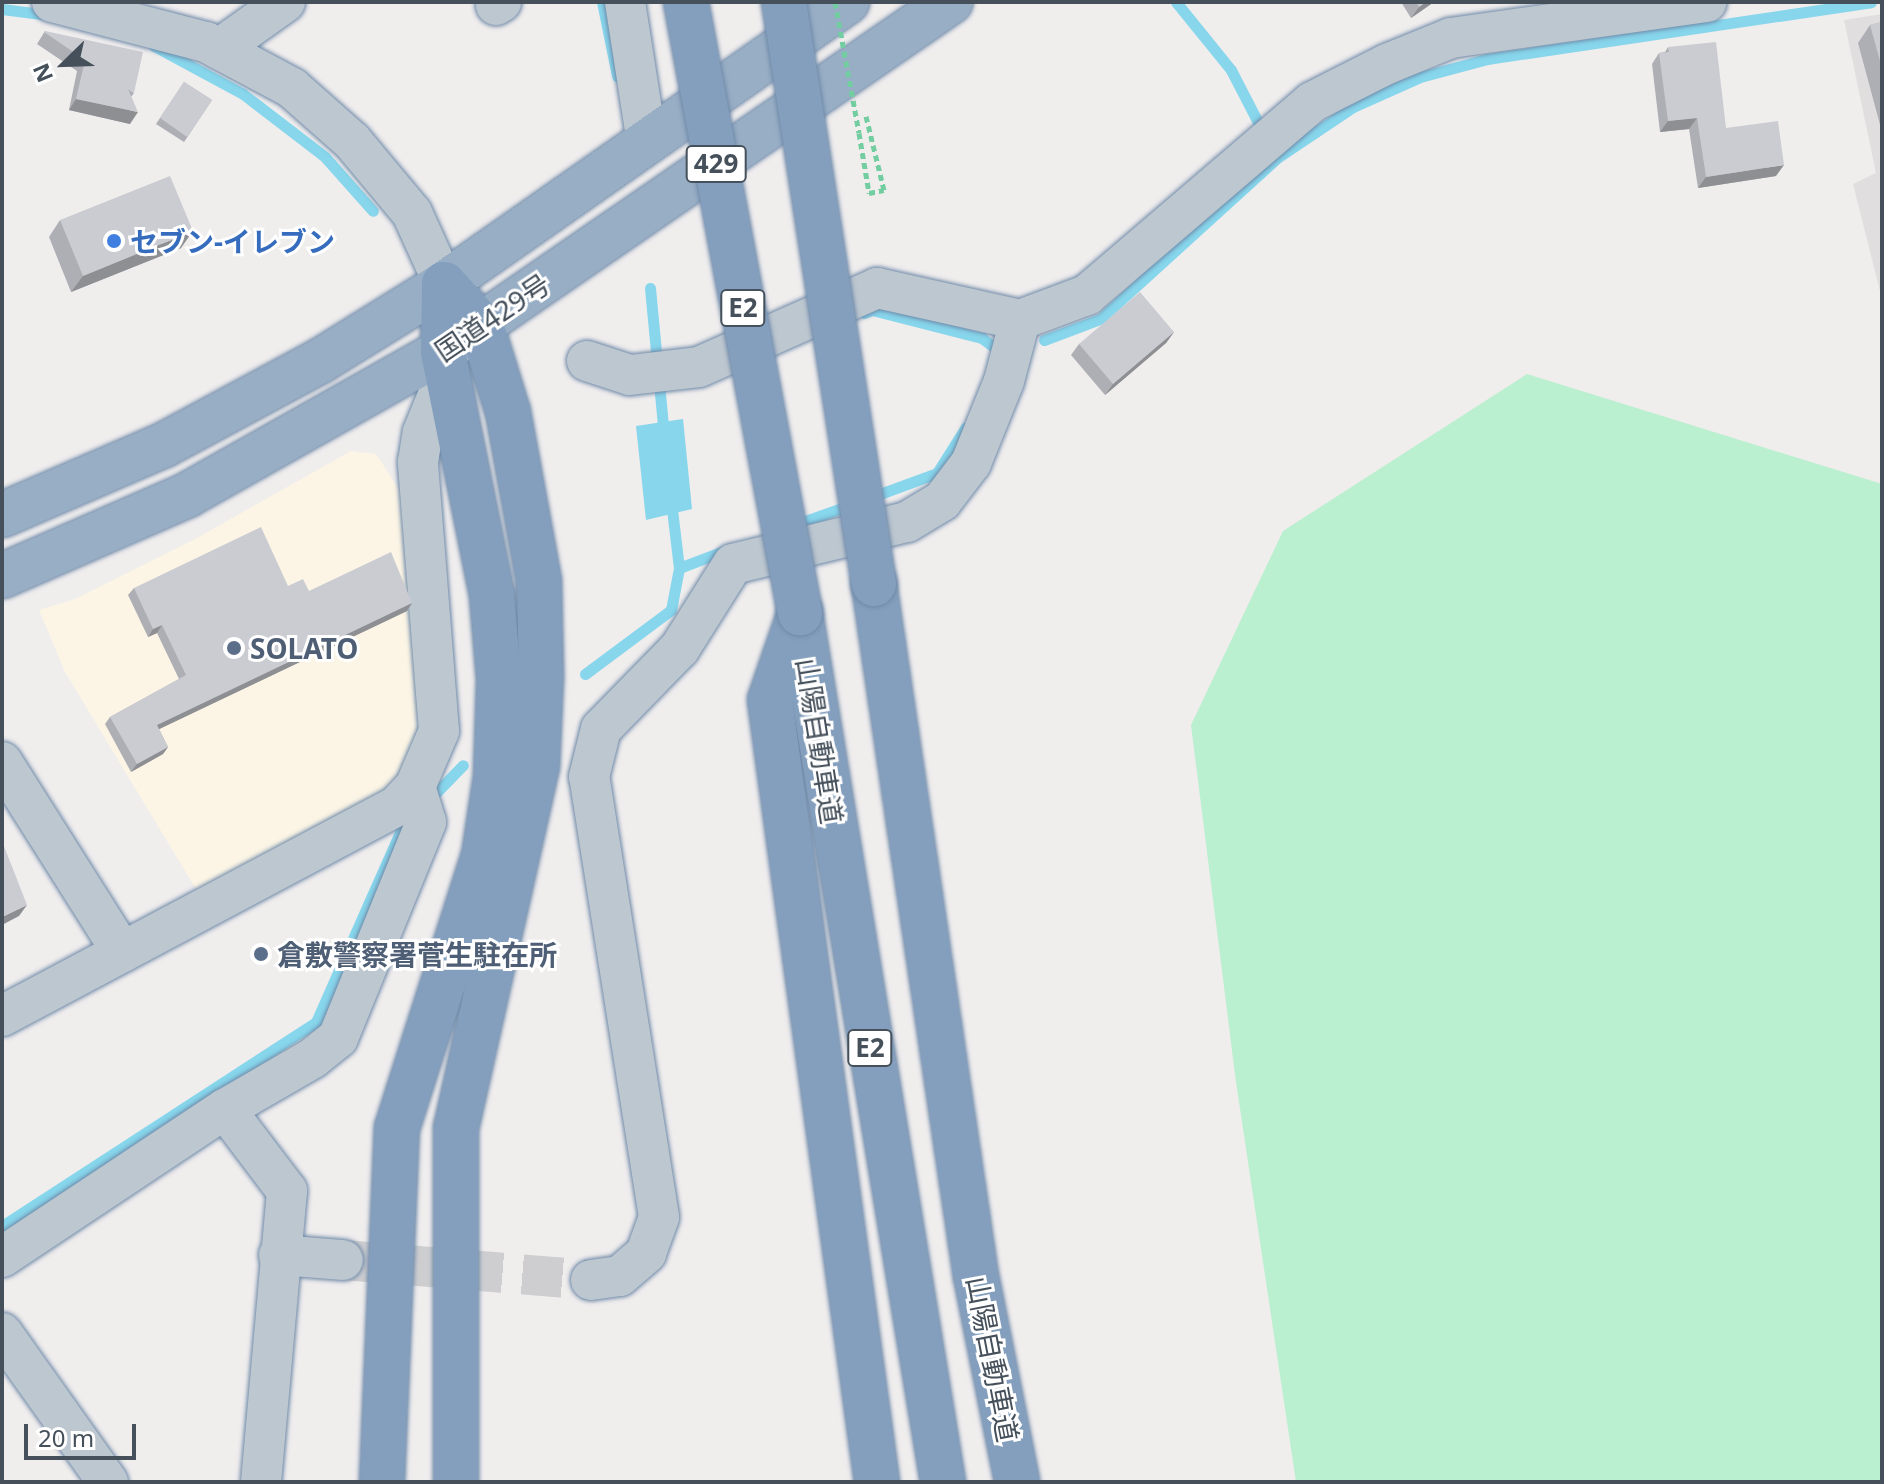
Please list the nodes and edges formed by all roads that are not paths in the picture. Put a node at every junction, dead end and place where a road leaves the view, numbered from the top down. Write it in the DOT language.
graph roads {
  1 [pos="52,2"];
  2 [pos="285,2"];
  3 [pos="625,2"];
  4 [pos="686,2"];
  5 [pos="784,2"];
  6 [pos="847,2"];
  7 [pos="950,2"];
  8 [pos="1706,2"];
  9 [pos="219,49"];
  10 [pos="647,142"];
  11 [pos="444,284"];
  12 [pos="1020,320"];
  13 [pos="481,325"];
  14 [pos="587,361"];
  15 [pos="445,362"];
  16 [pos="2,515"];
  17 [pos="2,576"];
  18 [pos="800,613"];
  19 [pos="2,762"];
  20 [pos="420,798"];
  21 [pos="122,952"];
  22 [pos="2,1016"];
  23 [pos="225,1109"];
  24 [pos="279,1255"];
  25 [pos="2,1257"];
  26 [pos="343,1260"];
  27 [pos="976,1276"];
  28 [pos="591,1280"];
  29 [pos="2,1333"];
  30 [pos="108,1482"];
  31 [pos="261,1482"];
  32 [pos="382,1482"];
  33 [pos="456,1482"];
  34 [pos="877,1482"];
  35 [pos="943,1482"];
  36 [pos="1017,1482"];
  37 [pos="1034,1482"];
  1 -- 9 [label="street"];
  2 -- 9 [label="street"];
  3 -- 10 [label="street"];
  4 -- 18 [label="highway, 山陽自動車道 / E2, bridge"];
  5 -- 27 [label="highway, 山陽自動車道, bridge"];
  6 -- 10 [label="highway, 国道429号 / 429"];
  7 -- 13 [label="highway, 国道429号 / 429"];
  8 -- 12 [label="street"];
  9 -- 11 [label="street"];
  10 -- 11 [label="highway, 国道429号 / 429"];
  11 -- 13 [label="highway"];
  11 -- 15 [label="highway"];
  11 -- 16 [label="highway, 国道429号 / 429"];
  12 -- 14 [label="street"];
  12 -- 28 [label="street"];
  13 -- 15 [label="highway, 国道429号 / 429"];
  13 -- 33 [label="highway"];
  15 -- 17 [label="highway, 国道429号 / 429"];
  15 -- 20 [label="street"];
  15 -- 32 [label="highway"];
  18 -- 34 [label="highway"];
  18 -- 35 [label="highway, 山陽自動車道 / E2"];
  19 -- 21 [label="street"];
  20 -- 21 [label="street"];
  20 -- 23 [label="street"];
  21 -- 22 [label="street"];
  23 -- 24 [label="street"];
  23 -- 25 [label="street"];
  24 -- 26 [label="street"];
  24 -- 31 [label="street"];
  27 -- 36 [label="highway, 山陽自動車道"];
  27 -- 37 [label="highway"];
  29 -- 30 [label="street"];
}
